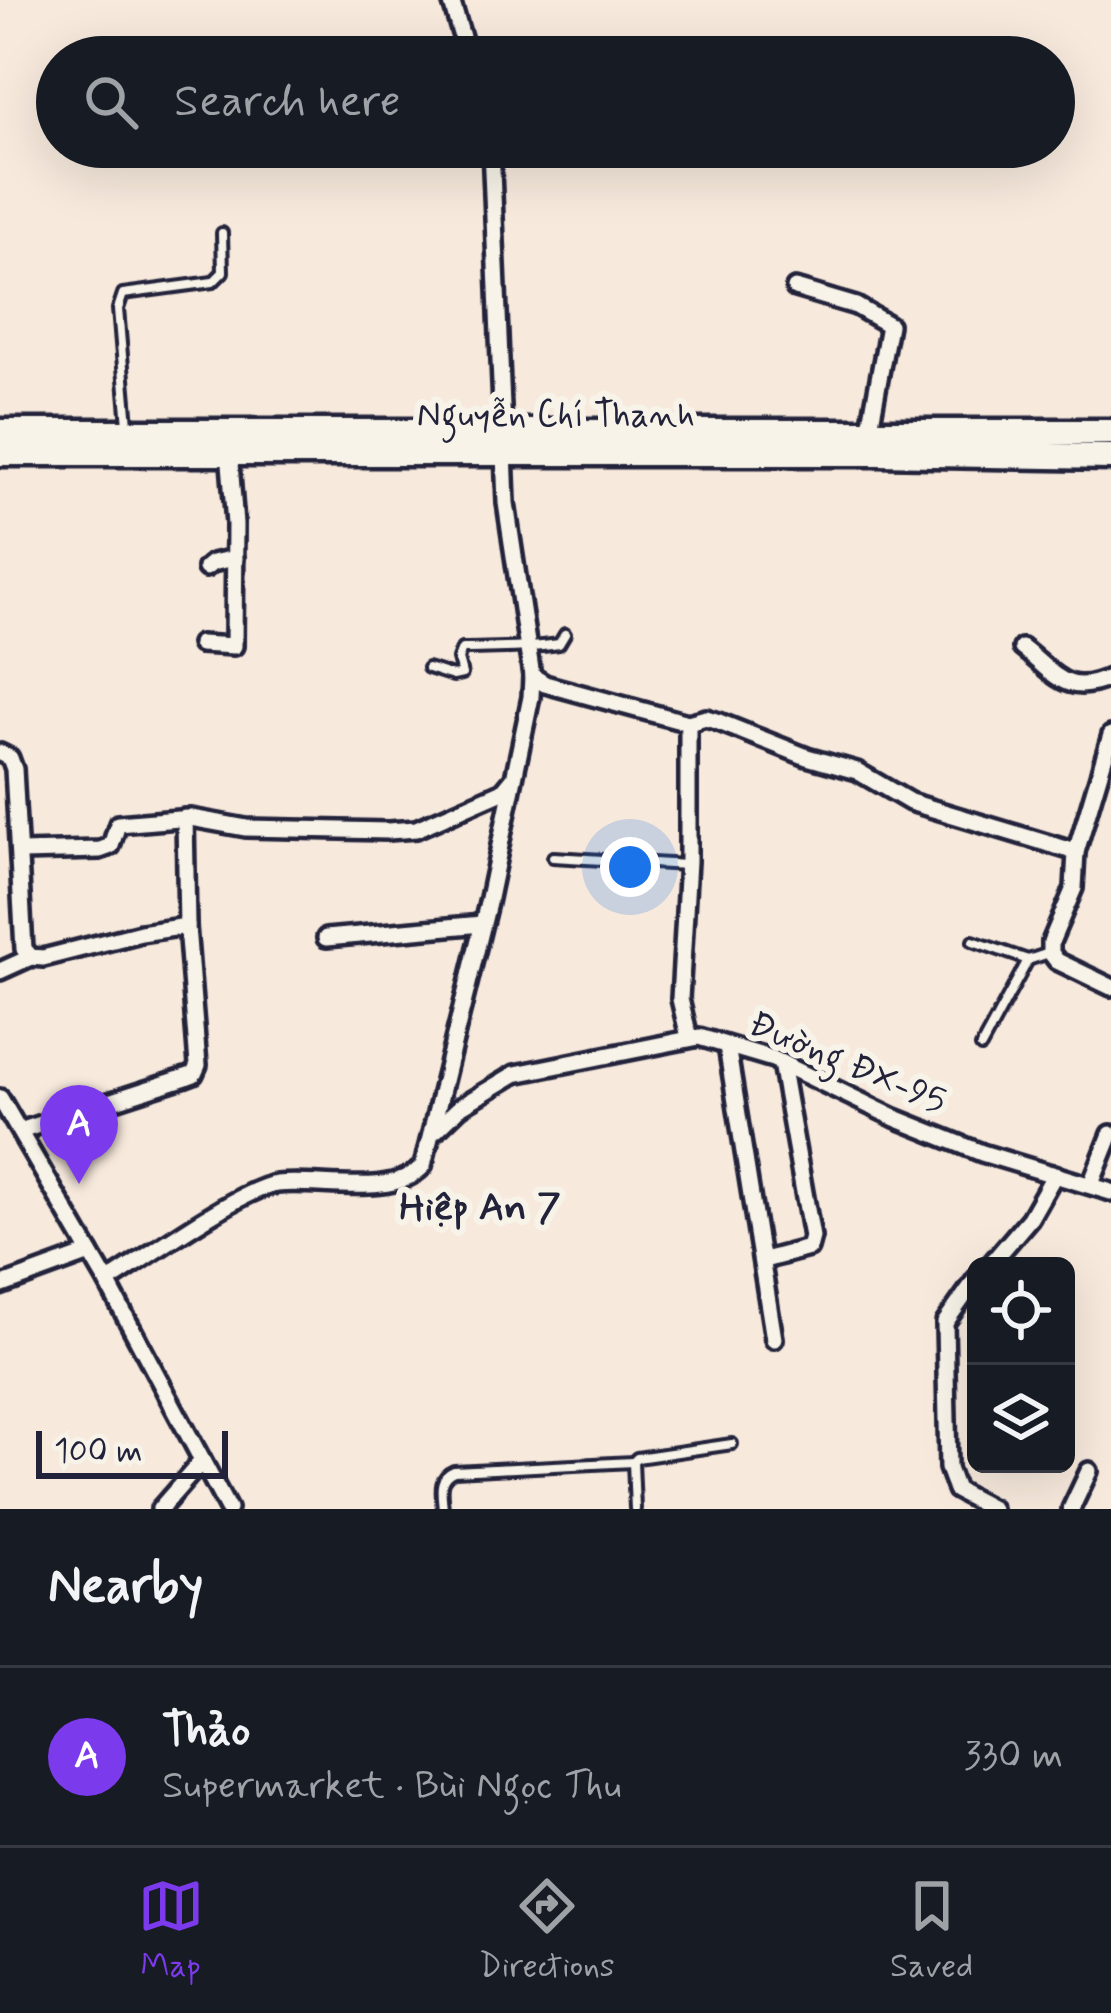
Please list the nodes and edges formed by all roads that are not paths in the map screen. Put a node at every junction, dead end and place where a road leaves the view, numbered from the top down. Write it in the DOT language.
graph roads {
  1 [pos="451,0"];
  2 [pos="462,36"];
  3 [pos="492,168"];
  4 [pos="222,233"];
  5 [pos="796,288"];
  6 [pos="128,432"];
  7 [pos="1111,432"];
  8 [pos="869,433"];
  9 [pos="228,441"];
  10 [pos="503,441"];
  11 [pos="1,442"];
  12 [pos="1111,457"];
  13 [pos="235,558"];
  14 [pos="206,568"];
  15 [pos="565,634"];
  16 [pos="200,644"];
  17 [pos="527,644"];
  18 [pos="1022,648"];
  19 [pos="428,668"];
  20 [pos="532,676"];
  21 [pos="1111,677"];
  22 [pos="688,723"];
  23 [pos="1111,735"];
  24 [pos="0,753"];
  25 [pos="514,778"];
  26 [pos="184,818"];
  27 [pos="21,852"];
  28 [pos="1076,852"];
  29 [pos="553,857"];
  30 [pos="688,865"];
  31 [pos="482,924"];
  32 [pos="187,926"];
  33 [pos="326,938"];
  34 [pos="973,941"];
  35 [pos="1051,953"];
  36 [pos="31,957"];
  37 [pos="1028,960"];
  38 [pos="0,971"];
  39 [pos="1111,987"];
  40 [pos="689,1037"];
  41 [pos="727,1046"];
  42 [pos="981,1047"];
  43 [pos="781,1063"];
  44 [pos="0,1098"];
  45 [pos="20,1131"];
  46 [pos="433,1134"];
  47 [pos="1111,1134"];
  48 [pos="1055,1174"];
  49 [pos="1091,1184"];
  50 [pos="1111,1192"];
  51 [pos="90,1253"];
  52 [pos="997,1257"];
  53 [pos="764,1260"];
  54 [pos="106,1282"];
  55 [pos="0,1285"];
  56 [pos="967,1292"];
  57 [pos="775,1339"];
  58 [pos="732,1444"];
  59 [pos="201,1462"];
  60 [pos="633,1462"];
  61 [pos="1089,1471"];
  62 [pos="160,1509"];
  63 [pos="228,1509"];
  64 [pos="443,1509"];
  65 [pos="635,1509"];
  66 [pos="992,1509"];
  67 [pos="1071,1509"];
  1 -- 2 [label="street"];
  3 -- 10 [label="street, Đường ĐX-95"];
  4 -- 6 [label="lane"];
  5 -- 8 [label="street"];
  6 -- 9 [label="main road, Nguyễn Chí Thanh"];
  6 -- 11 [label="main road, Nguyễn Chí Thanh"];
  7 -- 8 [label="main road, Nguyễn Chí Thanh"];
  8 -- 10 [label="main road, Nguyễn Chí Thanh"];
  9 -- 10 [label="main road, Nguyễn Chí Thanh"];
  9 -- 11 [label="main road, Nguyễn Chí Thanh"];
  9 -- 13 [label="street"];
  10 -- 12 [label="main road, Nguyễn Chí Thanh"];
  10 -- 17 [label="street, Đường ĐX-95"];
  13 -- 14 [label="street"];
  13 -- 16 [label="street"];
  15 -- 17 [label="lane"];
  17 -- 19 [label="lane"];
  17 -- 20 [label="street, Đường ĐX-95"];
  18 -- 21 [label="street"];
  20 -- 22 [label="street"];
  20 -- 25 [label="street, Đường ĐX-95"];
  22 -- 28 [label="street"];
  22 -- 30 [label="street"];
  23 -- 28 [label="street"];
  24 -- 27 [label="street"];
  25 -- 26 [label="street"];
  25 -- 31 [label="street, Đường ĐX-95"];
  26 -- 27 [label="street"];
  26 -- 32 [label="street"];
  27 -- 36 [label="street"];
  28 -- 35 [label="street"];
  29 -- 30 [label="lane"];
  30 -- 40 [label="street"];
  31 -- 33 [label="street"];
  31 -- 46 [label="street, Đường ĐX-95"];
  32 -- 36 [label="street"];
  32 -- 45 [label="street"];
  34 -- 37 [label="lane"];
  35 -- 37 [label="lane"];
  35 -- 39 [label="street"];
  36 -- 38 [label="street"];
  37 -- 42 [label="lane"];
  40 -- 41 [label="street, Đường ĐX-95"];
  40 -- 46 [label="street, Đường ĐX-95"];
  41 -- 43 [label="street, Đường ĐX-95"];
  41 -- 53 [label="street"];
  43 -- 48 [label="street, Đường ĐX-95"];
  43 -- 53 [label="street"];
  44 -- 45 [label="street"];
  45 -- 51 [label="street"];
  46 -- 54 [label="street, Đường ĐX-95"];
  47 -- 49 [label="street"];
  48 -- 49 [label="street, Đường ĐX-95"];
  48 -- 52 [label="street"];
  49 -- 50 [label="street, Đường ĐX-95"];
  51 -- 54 [label="street"];
  51 -- 55 [label="street"];
  53 -- 57 [label="street"];
  54 -- 59 [label="street"];
  56 -- 66 [label="street"];
  58 -- 60 [label="lane"];
  59 -- 62 [label="street"];
  59 -- 63 [label="street"];
  60 -- 64 [label="lane"];
  60 -- 65 [label="lane"];
  61 -- 67 [label="street"];
}
